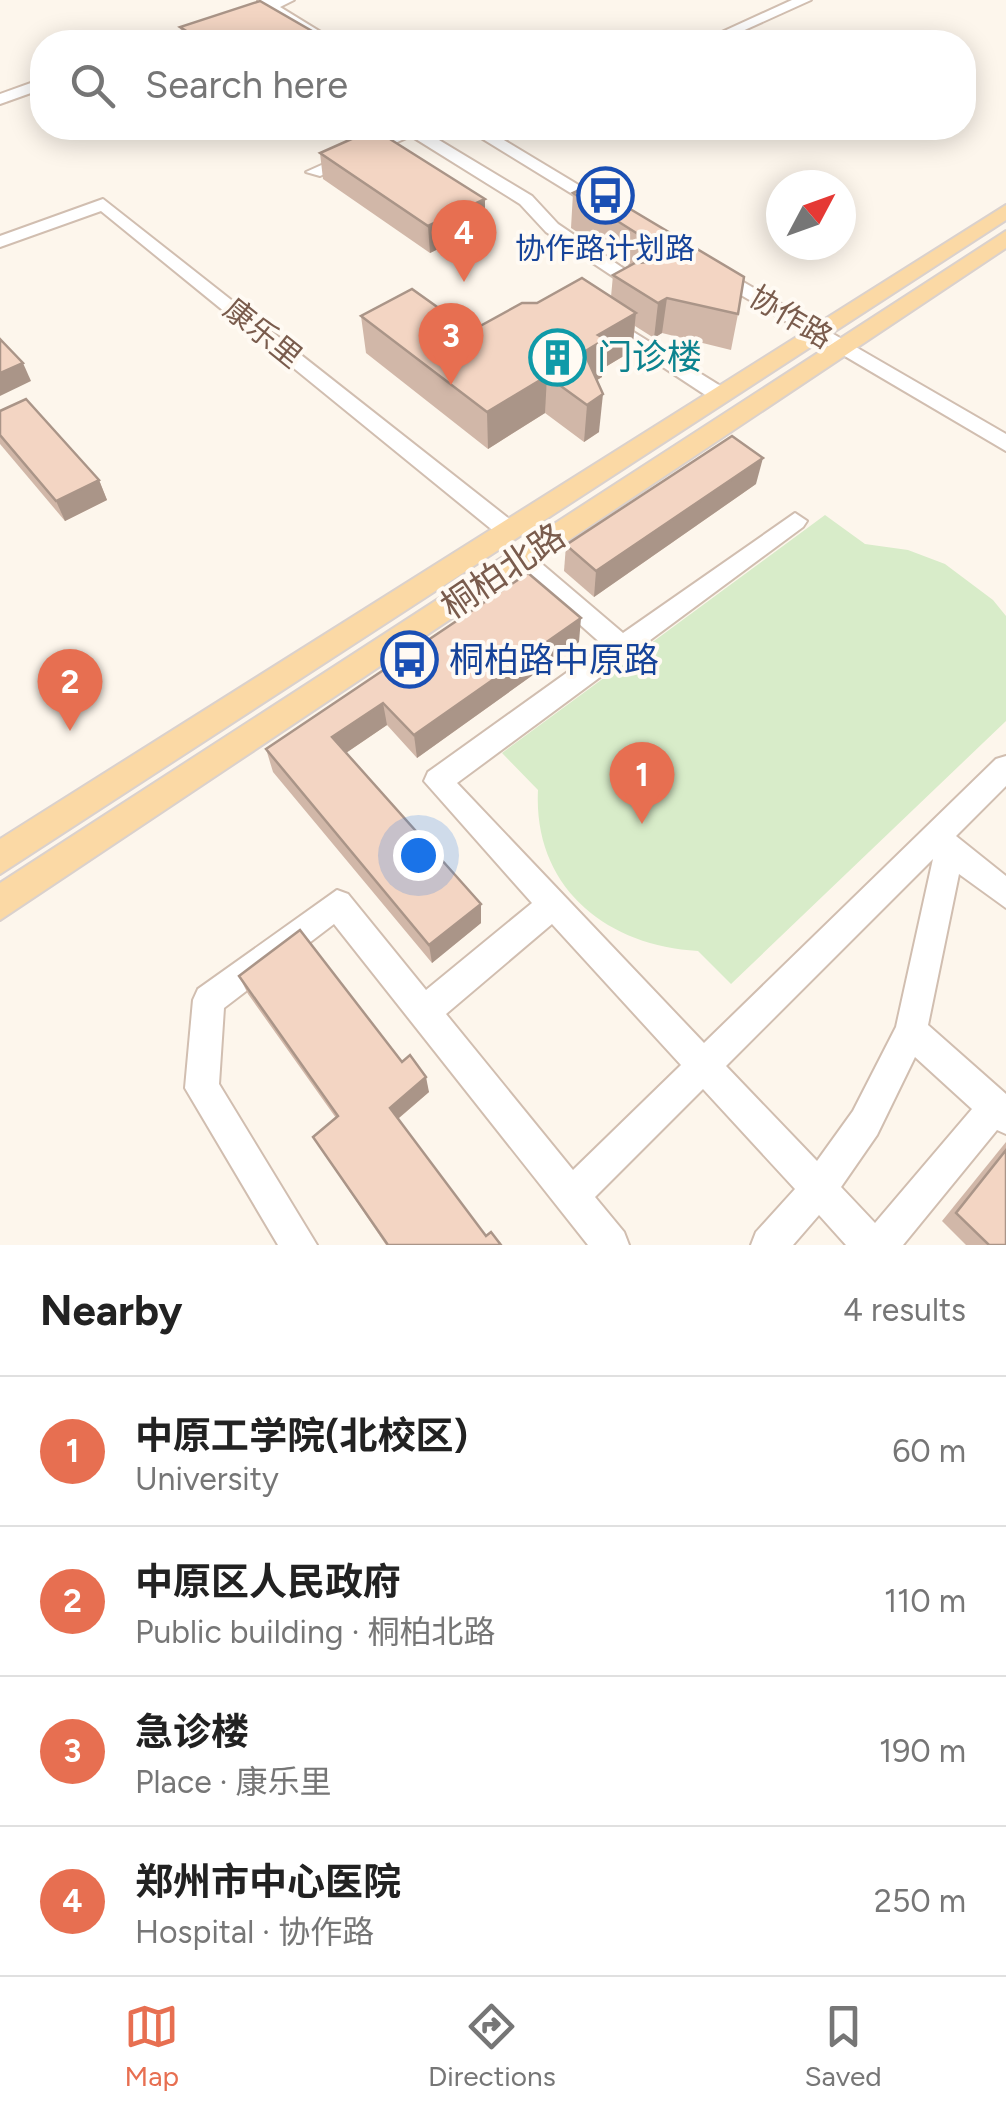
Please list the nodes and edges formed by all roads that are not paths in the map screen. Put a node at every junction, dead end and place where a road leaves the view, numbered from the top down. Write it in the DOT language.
graph roads {
  1 [pos="288,0"];
  2 [pos="804,0"];
  3 [pos="264,3"];
  4 [pos="195,30"];
  5 [pos="310,30"];
  6 [pos="735,30"];
  7 [pos="30,89"];
  8 [pos="0,98"];
  9 [pos="389,140"];
  10 [pos="428,140"];
  11 [pos="480,140"];
  12 [pos="494,140"];
  13 [pos="457,158"];
  14 [pos="528,160"];
  15 [pos="314,172"];
  16 [pos="490,178"];
  17 [pos="1006,211"];
  18 [pos="630,221"];
  19 [pos="1006,238"];
  20 [pos="0,242"];
  21 [pos="698,262"];
  22 [pos="830,340"];
  23 [pos="720,395"];
  24 [pos="1006,444"];
  25 [pos="795,521"];
  26 [pos="509,531"];
  27 [pos="521,559"];
  28 [pos="622,647"];
  29 [pos="1006,768"];
  30 [pos="943,842"];
  31 [pos="0,858"];
  32 [pos="1006,894"];
  33 [pos="0,903"];
  34 [pos="553,904"];
  35 [pos="424,1012"];
  36 [pos="911,1030"];
  37 [pos="704,1066"];
  38 [pos="1001,1112"];
  39 [pos="818,1189"];
  40 [pos="572,1196"];
  41 [pos="299,1245"];
  42 [pos="610,1245"];
  43 [pos="770,1245"];
  44 [pos="870,1245"];
  45 [pos="880,1245"];
  1 -- 3 [label="street"];
  2 -- 6 [label="street"];
  3 -- 4 [label="street"];
  3 -- 5 [label="street"];
  7 -- 8 [label="street"];
  9 -- 15 [label="street"];
  10 -- 13 [label="street"];
  11 -- 13 [label="street"];
  12 -- 14 [label="street"];
  13 -- 16 [label="street"];
  14 -- 16 [label="street"];
  14 -- 18 [label="street"];
  16 -- 23 [label="street"];
  17 -- 22 [label="main road, 桐柏北路"];
  19 -- 22 [label="main road, 桐柏北路"];
  20 -- 26 [label="street, 康乐里"];
  21 -- 22 [label="street, 协作路"];
  22 -- 23 [label="main road, 桐柏北路"];
  22 -- 24 [label="street, 协作路"];
  22 -- 27 [label="main road, 桐柏北路"];
  23 -- 26 [label="main road, 桐柏北路"];
  25 -- 28 [label="street"];
  26 -- 31 [label="main road, 桐柏北路"];
  27 -- 28 [label="street"];
  27 -- 33 [label="main road, 桐柏北路"];
  28 -- 34 [label="street"];
  29 -- 30 [label="street"];
  30 -- 32 [label="street"];
  30 -- 36 [label="street"];
  30 -- 37 [label="street"];
  34 -- 35 [label="street"];
  34 -- 37 [label="street"];
  35 -- 40 [label="street"];
  35 -- 41 [label="street"];
  36 -- 38 [label="street"];
  36 -- 39 [label="street"];
  37 -- 39 [label="street"];
  37 -- 40 [label="street"];
  38 -- 45 [label="street"];
  39 -- 43 [label="street"];
  39 -- 44 [label="street"];
  40 -- 42 [label="street"];
}
